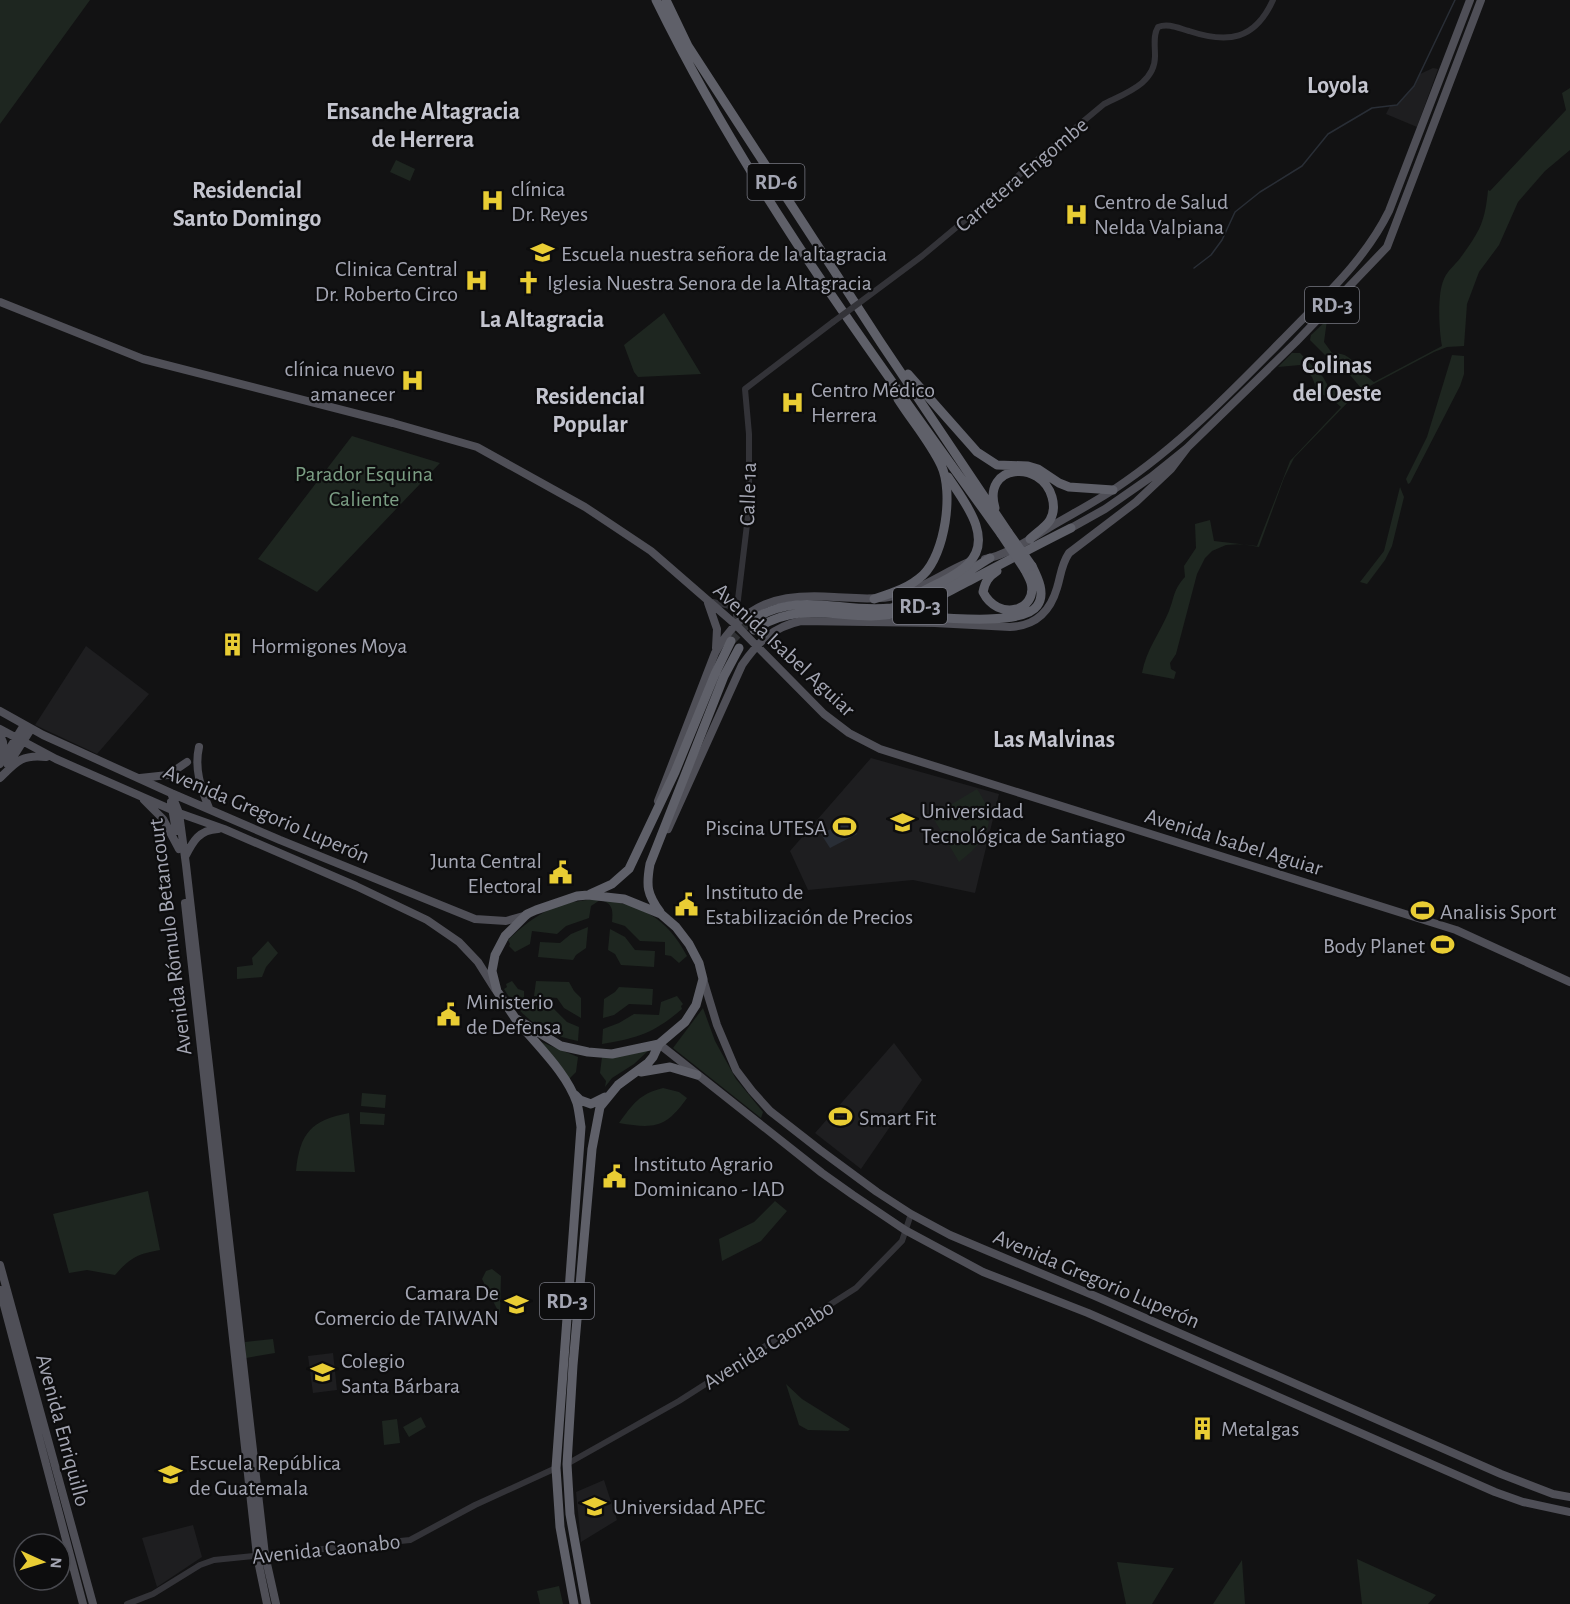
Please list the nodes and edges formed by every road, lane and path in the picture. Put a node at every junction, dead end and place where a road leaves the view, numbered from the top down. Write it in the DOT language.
graph roads {
  1 [pos="656,0"];
  2 [pos="666,0"];
  3 [pos="1273,0"];
  4 [pos="1470,0"];
  5 [pos="1481,0"];
  6 [pos="1456,36"];
  7 [pos="1466,40"];
  8 [pos="831,296"];
  9 [pos="0,302"];
  10 [pos="881,343"];
  11 [pos="745,389"];
  12 [pos="1187,448"];
  13 [pos="941,466"];
  14 [pos="1113,490"];
  15 [pos="998,516"];
  16 [pos="1071,528"];
  17 [pos="1005,533"];
  18 [pos="1030,539"];
  19 [pos="990,558"];
  20 [pos="1029,568"];
  21 [pos="738,598"];
  22 [pos="707,599"];
  23 [pos="874,599"];
  24 [pos="844,606"];
  25 [pos="888,615"];
  26 [pos="971,618"];
  27 [pos="935,623"];
  28 [pos="735,624"];
  29 [pos="731,641"];
  30 [pos="756,645"];
  31 [pos="739,648"];
  32 [pos="716,653"];
  33 [pos="0,711"];
  34 [pos="28,727"];
  35 [pos="0,729"];
  36 [pos="0,735"];
  37 [pos="19,740"];
  38 [pos="199,747"];
  39 [pos="56,759"];
  40 [pos="2,760"];
  41 [pos="187,762"];
  42 [pos="0,778"];
  43 [pos="139,778"];
  44 [pos="171,793"];
  45 [pos="140,795"];
  46 [pos="152,801"];
  47 [pos="209,808"];
  48 [pos="175,811"];
  49 [pos="650,827"];
  50 [pos="224,829"];
  51 [pos="179,849"];
  52 [pos="185,857"];
  53 [pos="650,864"];
  54 [pos="588,895"];
  55 [pos="661,914"];
  56 [pos="527,915"];
  57 [pos="703,979"];
  58 [pos="1570,982"];
  59 [pos="496,991"];
  60 [pos="515,1018"];
  61 [pos="659,1044"];
  62 [pos="697,1075"];
  63 [pos="630,1076"];
  64 [pos="571,1091"];
  65 [pos="609,1094"];
  66 [pos="580,1120"];
  67 [pos="592,1149"];
  68 [pos="820,1149"];
  69 [pos="810,1164"];
  70 [pos="912,1215"];
  71 [pos="905,1230"];
  72 [pos="583,1259"];
  73 [pos="570,1261"];
  74 [pos="0,1265"];
  75 [pos="0,1290"];
  76 [pos="567,1464"];
  77 [pos="555,1468"];
  78 [pos="1570,1497"];
  79 [pos="1570,1512"];
  80 [pos="69,1530"];
  81 [pos="261,1556"];
  82 [pos="83,1604"];
  83 [pos="93,1604"];
  84 [pos="127,1604"];
  85 [pos="267,1604"];
  86 [pos="276,1604"];
  87 [pos="573,1604"];
  88 [pos="586,1604"];
  1 -- 8 [label="highway, RD-6"];
  2 -- 10 [label="highway, RD-6"];
  3 -- 11 [label="street, Carretera Engombe, bridge"];
  4 -- 6 [label="main road, RD-3"];
  5 -- 7 [label="main road, RD-3"];
  6 -- 7 [label="main road"];
  6 -- 14 [label="main road, RD-3"];
  7 -- 12 [label="main road, RD-3"];
  8 -- 13 [label="highway"];
  8 -- 17 [label="highway, RD-6"];
  9 -- 22 [label="main road, Avenida Isabel Aguiar"];
  10 -- 14 [label="highway"];
  10 -- 15 [label="highway, RD-6"];
  11 -- 21 [label="street, Calle 1a"];
  12 -- 16 [label="main road, RD-3"];
  12 -- 27 [label="main road"];
  13 -- 23 [label="highway"];
  13 -- 24 [label="highway, bridge"];
  14 -- 18 [label="main road, RD-3"];
  15 -- 17 [label="highway, RD-6"];
  15 -- 18 [label="highway"];
  16 -- 20 [label="highway"];
  16 -- 25 [label="highway, RD-3"];
  17 -- 20 [label="highway, RD-6, bridge"];
  18 -- 19 [label="main road, RD-3"];
  19 -- 23 [label="main road, RD-3"];
  19 -- 24 [label="highway, RD-3"];
  20 -- 26 [label="highway"];
  21 -- 22 [label="street"];
  21 -- 28 [label="street, Calle 1a"];
  22 -- 28 [label="main road, Avenida Isabel Aguiar"];
  22 -- 32 [label="main road"];
  23 -- 28 [label="main road, RD-3"];
  24 -- 25 [label="highway, RD-3"];
  25 -- 26 [label="highway"];
  26 -- 27 [label="highway"];
  27 -- 30 [label="main road, RD-3"];
  28 -- 30 [label="main road, Avenida Isabel Aguiar"];
  28 -- 32 [label="main road, RD-3"];
  29 -- 49 [label="highway, RD-3"];
  30 -- 53 [label="main road, RD-3"];
  30 -- 58 [label="main road, Avenida Isabel Aguiar"];
  31 -- 53 [label="highway, RD-3"];
  32 -- 49 [label="main road, RD-3"];
  33 -- 34 [label="main road, Avenida Gregorio Luperón"];
  34 -- 37 [label="main road"];
  34 -- 43 [label="main road, Avenida Gregorio Luperón"];
  35 -- 37 [label="main road, Avenida Gregorio Luperón"];
  36 -- 40 [label="main road"];
  37 -- 39 [label="main road, Avenida Gregorio Luperón"];
  37 -- 40 [label="main road"];
  37 -- 42 [label="main road"];
  38 -- 47 [label="main road"];
  39 -- 42 [label="main road"];
  39 -- 45 [label="main road, Avenida Gregorio Luperón"];
  41 -- 43 [label="main road"];
  43 -- 44 [label="main road, Avenida Gregorio Luperón"];
  44 -- 46 [label="main road"];
  44 -- 47 [label="main road, Avenida Gregorio Luperón"];
  44 -- 48 [label="main road, Avenida Rómulo Betancourt"];
  45 -- 46 [label="main road, Avenida Gregorio Luperón"];
  45 -- 51 [label="main road"];
  46 -- 48 [label="main road, Avenida Gregorio Luperón"];
  47 -- 56 [label="main road, Avenida Gregorio Luperón"];
  48 -- 50 [label="main road, Avenida Gregorio Luperón"];
  48 -- 51 [label="main road, Avenida Rómulo Betancourt"];
  48 -- 52 [label="main road, Avenida Rómulo Betancourt"];
  49 -- 54 [label="highway, RD-3"];
  50 -- 52 [label="main road"];
  50 -- 59 [label="main road, Avenida Gregorio Luperón"];
  51 -- 81 [label="main road, Avenida Rómulo Betancourt"];
  52 -- 81 [label="main road, Avenida Rómulo Betancourt"];
  53 -- 55 [label="highway, RD-3"];
  54 -- 55 [label="highway, RD-3"];
  54 -- 56 [label="highway, RD-3"];
  55 -- 57 [label="highway, RD-3"];
  56 -- 59 [label="highway, RD-3"];
  57 -- 61 [label="highway, RD-3"];
  57 -- 68 [label="main road, Avenida Gregorio Luperón"];
  59 -- 60 [label="highway, RD-3"];
  60 -- 61 [label="highway, RD-3"];
  60 -- 64 [label="highway, RD-3"];
  61 -- 62 [label="main road, Avenida Gregorio Luperón"];
  61 -- 63 [label="highway, RD-3"];
  62 -- 63 [label="highway"];
  62 -- 69 [label="main road, Avenida Gregorio Luperón"];
  63 -- 65 [label="highway, RD-3"];
  64 -- 65 [label="highway"];
  64 -- 66 [label="highway, RD-3"];
  65 -- 67 [label="highway, RD-3"];
  66 -- 67 [label="highway"];
  66 -- 73 [label="highway, RD-3"];
  67 -- 72 [label="highway, RD-3"];
  68 -- 69 [label="main road"];
  68 -- 70 [label="main road, Avenida Gregorio Luperón"];
  69 -- 71 [label="main road, Avenida Gregorio Luperón"];
  70 -- 71 [label="street, Avenida Caonabo"];
  70 -- 78 [label="main road, Avenida Gregorio Luperón"];
  71 -- 76 [label="street, Avenida Caonabo"];
  71 -- 79 [label="main road, Avenida Gregorio Luperón"];
  72 -- 73 [label="highway"];
  72 -- 76 [label="highway, RD-3"];
  73 -- 77 [label="highway, RD-3"];
  74 -- 80 [label="main road, Avenida Enriquillo"];
  75 -- 80 [label="main road, Avenida Enriquillo"];
  76 -- 88 [label="highway, RD-3"];
  77 -- 81 [label="street, Avenida Caonabo"];
  77 -- 87 [label="highway, RD-3"];
  80 -- 82 [label="main road, Avenida Enriquillo"];
  80 -- 83 [label="main road, Avenida Enriquillo"];
  81 -- 84 [label="street, Avenida Caonabo"];
  81 -- 85 [label="main road, Avenida Rómulo Betancourt"];
  81 -- 86 [label="main road, Avenida Rómulo Betancourt"];
}
